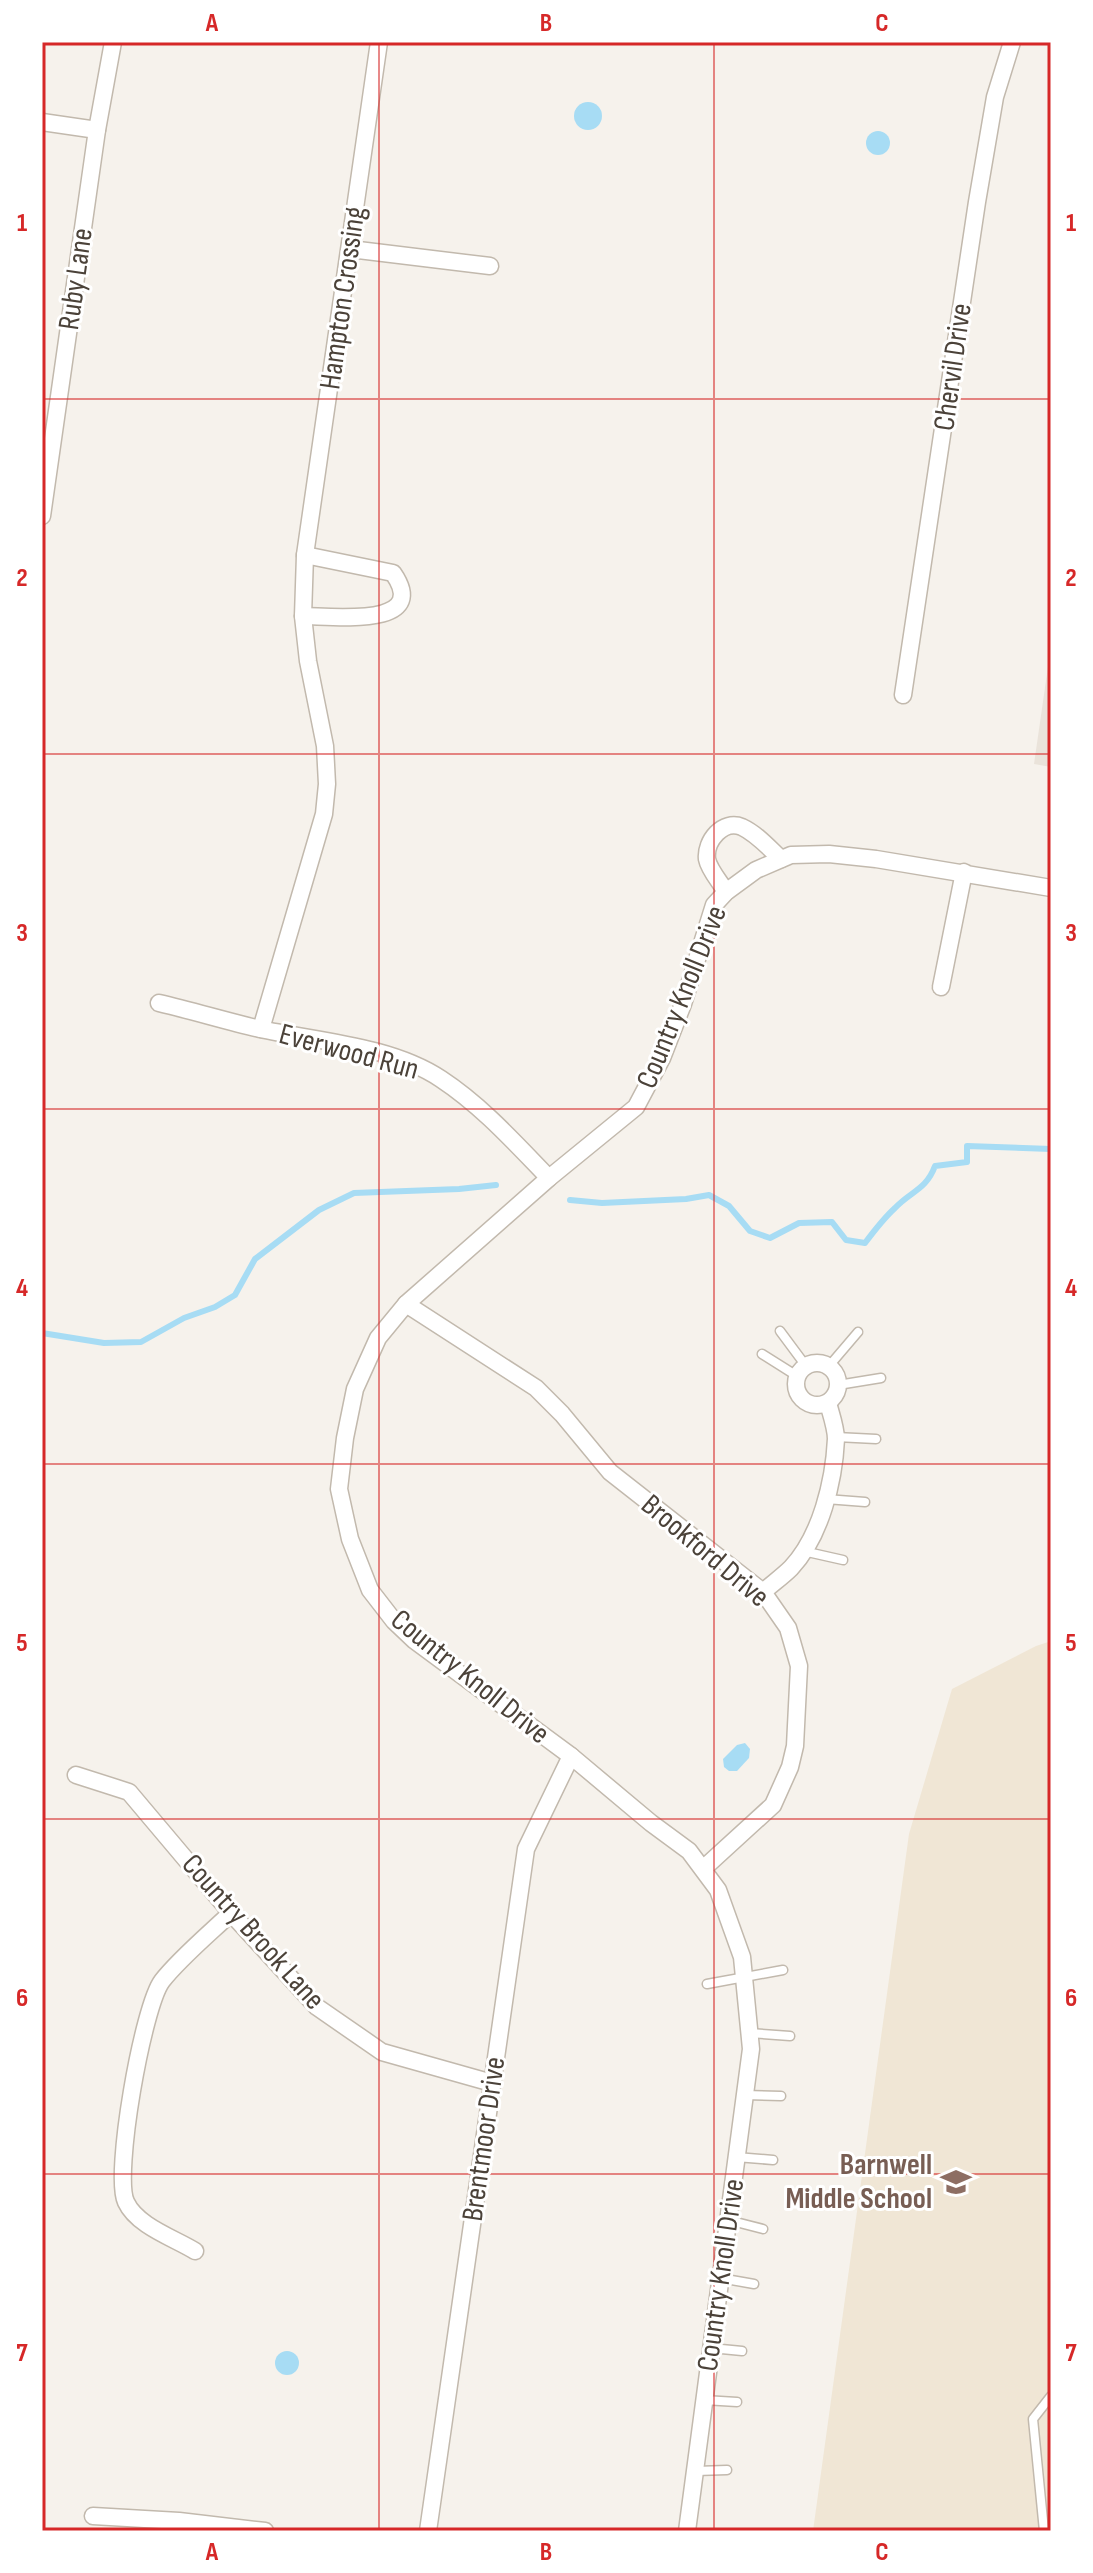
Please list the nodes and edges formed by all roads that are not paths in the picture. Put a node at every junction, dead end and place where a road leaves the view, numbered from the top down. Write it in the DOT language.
graph roads {
  1 [pos="113,42"];
  2 [pos="379,42"];
  3 [pos="1012,42"];
  4 [pos="42,122"];
  5 [pos="97,130"];
  6 [pos="350,249"];
  7 [pos="490,266"];
  8 [pos="44,495"];
  9 [pos="42,516"];
  10 [pos="305,555"];
  11 [pos="303,616"];
  12 [pos="903,695"];
  13 [pos="781,859"];
  14 [pos="964,872"];
  15 [pos="1051,888"];
  16 [pos="726,892"];
  17 [pos="941,987"];
  18 [pos="159,1003"];
  19 [pos="261,1029"];
  20 [pos="549,1178"];
  21 [pos="406,1304"];
  22 [pos="780,1331"];
  23 [pos="858,1332"];
  24 [pos="762,1354"];
  25 [pos="829,1366"];
  26 [pos="802,1371"];
  27 [pos="881,1378"];
  28 [pos="838,1385"];
  29 [pos="828,1403"];
  30 [pos="836,1437"];
  31 [pos="876,1439"];
  32 [pos="826,1499"];
  33 [pos="865,1502"];
  34 [pos="803,1551"];
  35 [pos="843,1560"];
  36 [pos="763,1592"];
  37 [pos="571,1756"];
  38 [pos="76,1775"];
  39 [pos="704,1868"];
  40 [pos="231,1913"];
  41 [pos="783,1970"];
  42 [pos="744,1979"];
  43 [pos="707,1984"];
  44 [pos="749,2033"];
  45 [pos="790,2036"];
  46 [pos="492,2083"];
  47 [pos="744,2095"];
  48 [pos="781,2096"];
  49 [pos="736,2157"];
  50 [pos="773,2160"];
  51 [pos="728,2220"];
  52 [pos="763,2229"];
  53 [pos="195,2251"];
  54 [pos="720,2278"];
  55 [pos="754,2284"];
  56 [pos="711,2348"];
  57 [pos="742,2351"];
  58 [pos="1051,2396"];
  59 [pos="704,2400"];
  60 [pos="737,2402"];
  61 [pos="727,2470"];
  62 [pos="695,2471"];
  63 [pos="93,2516"];
  64 [pos="265,2531"];
  65 [pos="428,2531"];
  66 [pos="687,2531"];
  67 [pos="1044,2531"];
  1 -- 5 [label="street, Ruby Lane"];
  2 -- 6 [label="street, Hampton Crossing"];
  3 -- 12 [label="street, Chervil Drive"];
  4 -- 5 [label="street"];
  5 -- 8 [label="street, Ruby Lane"];
  6 -- 7 [label="street"];
  6 -- 10 [label="street, Hampton Crossing"];
  8 -- 9 [label="street, Ruby Lane"];
  10 -- 11 [label="street, Hampton Crossing"];
  10 -- 11 [label="street"];
  11 -- 19 [label="street, Hampton Crossing"];
  13 -- 14 [label="street, Country Knoll Drive"];
  13 -- 16 [label="street, Country Knoll Drive"];
  13 -- 16 [label="street, Country Knoll Drive"];
  14 -- 15 [label="street, Country Knoll Drive"];
  14 -- 17 [label="street"];
  16 -- 20 [label="street, Country Knoll Drive"];
  18 -- 19 [label="street, Everwood Run"];
  19 -- 20 [label="street, Everwood Run"];
  20 -- 21 [label="street, Country Knoll Drive"];
  21 -- 36 [label="street, Brookford Drive"];
  21 -- 37 [label="street, Country Knoll Drive"];
  22 -- 26 [label="lane"];
  23 -- 25 [label="lane"];
  24 -- 26 [label="lane"];
  25 -- 26 [label="street"];
  25 -- 28 [label="street"];
  26 -- 29 [label="street"];
  27 -- 28 [label="lane"];
  28 -- 29 [label="street"];
  29 -- 30 [label="street"];
  30 -- 31 [label="lane"];
  30 -- 32 [label="street"];
  32 -- 33 [label="lane"];
  32 -- 34 [label="street"];
  34 -- 35 [label="lane"];
  34 -- 36 [label="street"];
  36 -- 39 [label="street, Brookford Drive"];
  37 -- 39 [label="street, Country Knoll Drive"];
  37 -- 46 [label="street, Brentmoor Drive"];
  38 -- 40 [label="street, Country Brook Lane"];
  39 -- 42 [label="street, Country Knoll Drive"];
  40 -- 46 [label="street, Country Brook Lane"];
  40 -- 53 [label="street"];
  41 -- 42 [label="lane"];
  42 -- 43 [label="lane"];
  42 -- 44 [label="street, Country Knoll Drive"];
  44 -- 45 [label="lane"];
  44 -- 47 [label="street, Country Knoll Drive"];
  46 -- 65 [label="street, Brentmoor Drive"];
  47 -- 48 [label="lane"];
  47 -- 49 [label="street, Country Knoll Drive"];
  49 -- 50 [label="lane"];
  49 -- 51 [label="street, Country Knoll Drive"];
  51 -- 52 [label="lane"];
  51 -- 54 [label="street, Country Knoll Drive"];
  54 -- 55 [label="lane"];
  54 -- 56 [label="street, Country Knoll Drive"];
  56 -- 57 [label="lane"];
  56 -- 59 [label="street, Country Knoll Drive"];
  58 -- 67 [label="lane"];
  59 -- 60 [label="lane"];
  59 -- 62 [label="street, Country Knoll Drive"];
  61 -- 62 [label="lane"];
  62 -- 66 [label="street, Country Knoll Drive"];
  63 -- 64 [label="street"];
}
